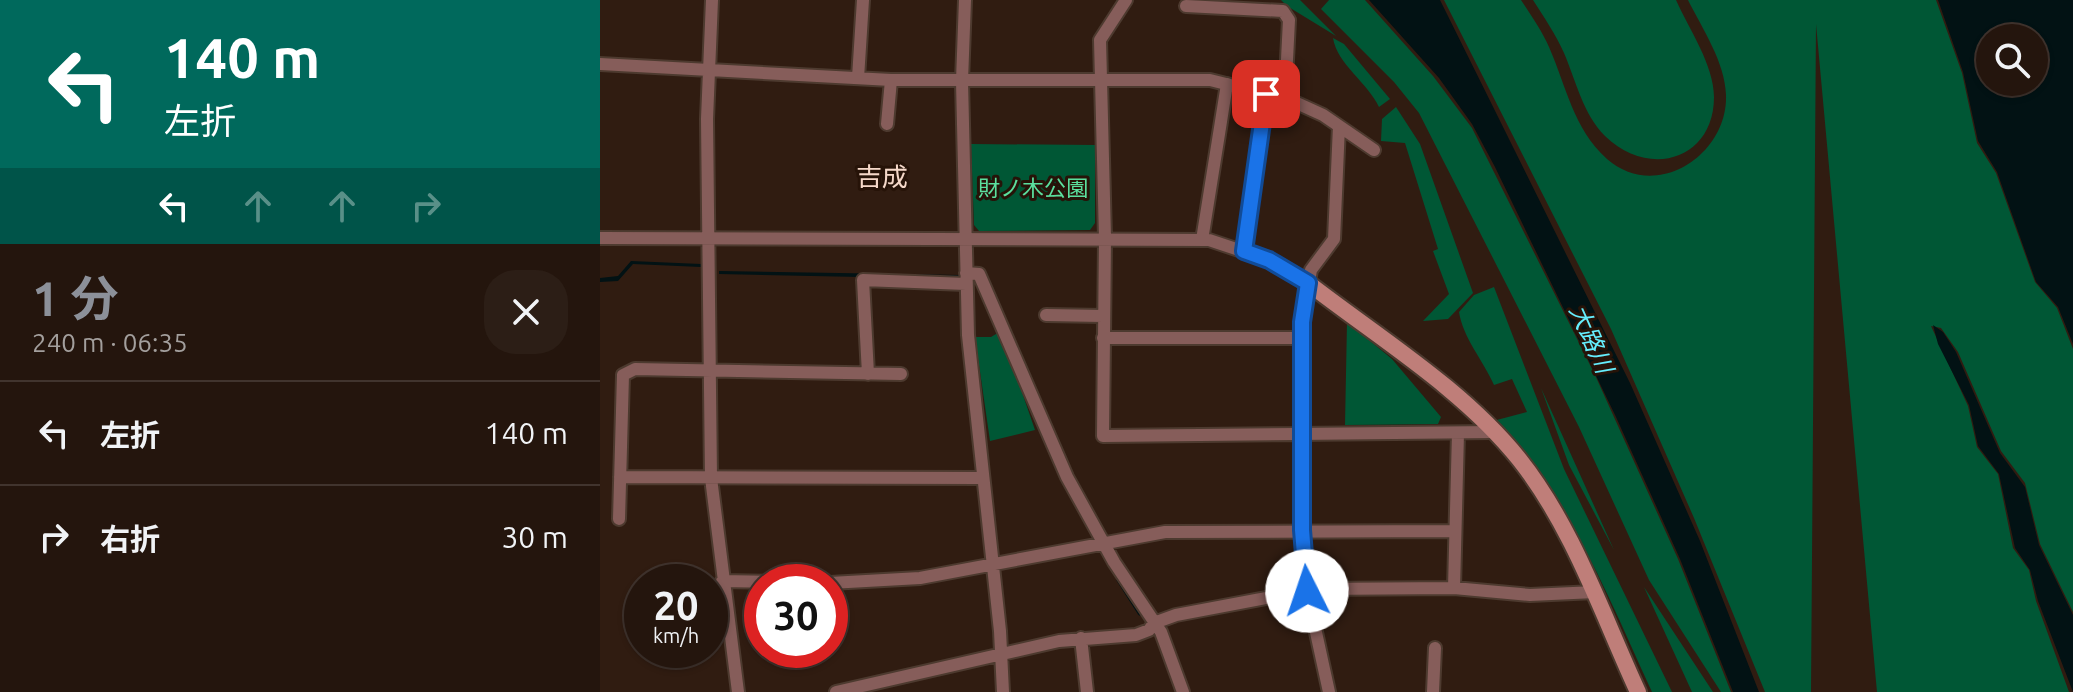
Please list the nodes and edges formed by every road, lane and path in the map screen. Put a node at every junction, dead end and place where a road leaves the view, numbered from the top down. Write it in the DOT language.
graph roads {
  1 [pos="712,0"];
  2 [pos="863,0"];
  3 [pos="965,0"];
  4 [pos="1126,0"];
  5 [pos="1186,6"];
  6 [pos="600,64"];
  7 [pos="709,70"];
  8 [pos="858,78"];
  9 [pos="891,80"];
  10 [pos="962,81"];
  11 [pos="1101,81"];
  12 [pos="1227,84"];
  13 [pos="1266,94"];
  14 [pos="1285,99"];
  15 [pos="887,124"];
  16 [pos="1339,126"];
  17 [pos="1374,150"];
  18 [pos="600,238"];
  19 [pos="1105,238"];
  20 [pos="965,240"];
  21 [pos="1202,240"];
  22 [pos="708,241"];
  23 [pos="1244,251"];
  24 [pos="966,278"];
  25 [pos="1308,283"];
  26 [pos="1046,315"];
  27 [pos="1103,316"];
  28 [pos="1103,338"];
  29 [pos="1303,338"];
  30 [pos="710,370"];
  31 [pos="868,374"];
  32 [pos="901,374"];
  33 [pos="1494,432"];
  34 [pos="1458,433"];
  35 [pos="1303,434"];
  36 [pos="620,477"];
  37 [pos="711,478"];
  38 [pos="983,478"];
  39 [pos="619,519"];
  40 [pos="1302,530"];
  41 [pos="1455,531"];
  42 [pos="1105,545"];
  43 [pos="720,564"];
  44 [pos="993,566"];
  45 [pos="848,582"];
  46 [pos="1454,588"];
  47 [pos="1307,591"];
  48 [pos="1595,592"];
  49 [pos="728,623"];
  50 [pos="1154,623"];
  51 [pos="1081,638"];
  52 [pos="1435,648"];
  53 [pos="1000,657"];
  54 [pos="738,692"];
  55 [pos="836,692"];
  56 [pos="1003,692"];
  57 [pos="1087,692"];
  58 [pos="1183,692"];
  59 [pos="1327,692"];
  60 [pos="1433,692"];
  61 [pos="1638,692"];
  1 -- 7 [label="street"];
  2 -- 8 [label="street"];
  3 -- 10 [label="street"];
  4 -- 11 [label="street"];
  5 -- 14 [label="street"];
  6 -- 7 [label="street"];
  7 -- 8 [label="street"];
  7 -- 22 [label="street"];
  8 -- 9 [label="street"];
  9 -- 10 [label="street"];
  9 -- 15 [label="street"];
  10 -- 11 [label="street"];
  10 -- 20 [label="street"];
  11 -- 12 [label="street"];
  11 -- 19 [label="street"];
  12 -- 13 [label="street"];
  12 -- 21 [label="street"];
  13 -- 14 [label="street"];
  13 -- 23 [label="street"];
  14 -- 16 [label="street"];
  16 -- 17 [label="street"];
  16 -- 25 [label="street"];
  18 -- 22 [label="street"];
  19 -- 20 [label="street"];
  19 -- 21 [label="street"];
  19 -- 27 [label="street"];
  20 -- 22 [label="street"];
  20 -- 24 [label="street"];
  21 -- 23 [label="street"];
  22 -- 30 [label="street"];
  23 -- 25 [label="street"];
  24 -- 31 [label="street"];
  24 -- 38 [label="street"];
  24 -- 42 [label="street"];
  25 -- 29 [label="street"];
  25 -- 33 [label="street"];
  26 -- 27 [label="street"];
  27 -- 28 [label="street"];
  28 -- 29 [label="street"];
  28 -- 35 [label="street"];
  29 -- 35 [label="street"];
  30 -- 31 [label="street"];
  30 -- 36 [label="street"];
  30 -- 37 [label="street"];
  31 -- 32 [label="street"];
  33 -- 34 [label="street"];
  33 -- 48 [label="street"];
  34 -- 35 [label="street"];
  34 -- 41 [label="street"];
  35 -- 40 [label="street"];
  36 -- 37 [label="street"];
  36 -- 39 [label="street"];
  37 -- 38 [label="street"];
  37 -- 43 [label="street"];
  38 -- 44 [label="street"];
  40 -- 41 [label="street"];
  40 -- 42 [label="street"];
  40 -- 47 [label="street"];
  41 -- 46 [label="street"];
  42 -- 44 [label="street"];
  42 -- 50 [label="street"];
  44 -- 45 [label="street"];
  44 -- 53 [label="street"];
  46 -- 47 [label="street"];
  46 -- 48 [label="street"];
  47 -- 50 [label="street"];
  47 -- 59 [label="street"];
  48 -- 61 [label="street"];
  49 -- 54 [label="street"];
  50 -- 51 [label="street"];
  50 -- 58 [label="street"];
  51 -- 53 [label="street"];
  51 -- 57 [label="street"];
  52 -- 60 [label="street"];
  53 -- 55 [label="street"];
  53 -- 56 [label="street"];
}
